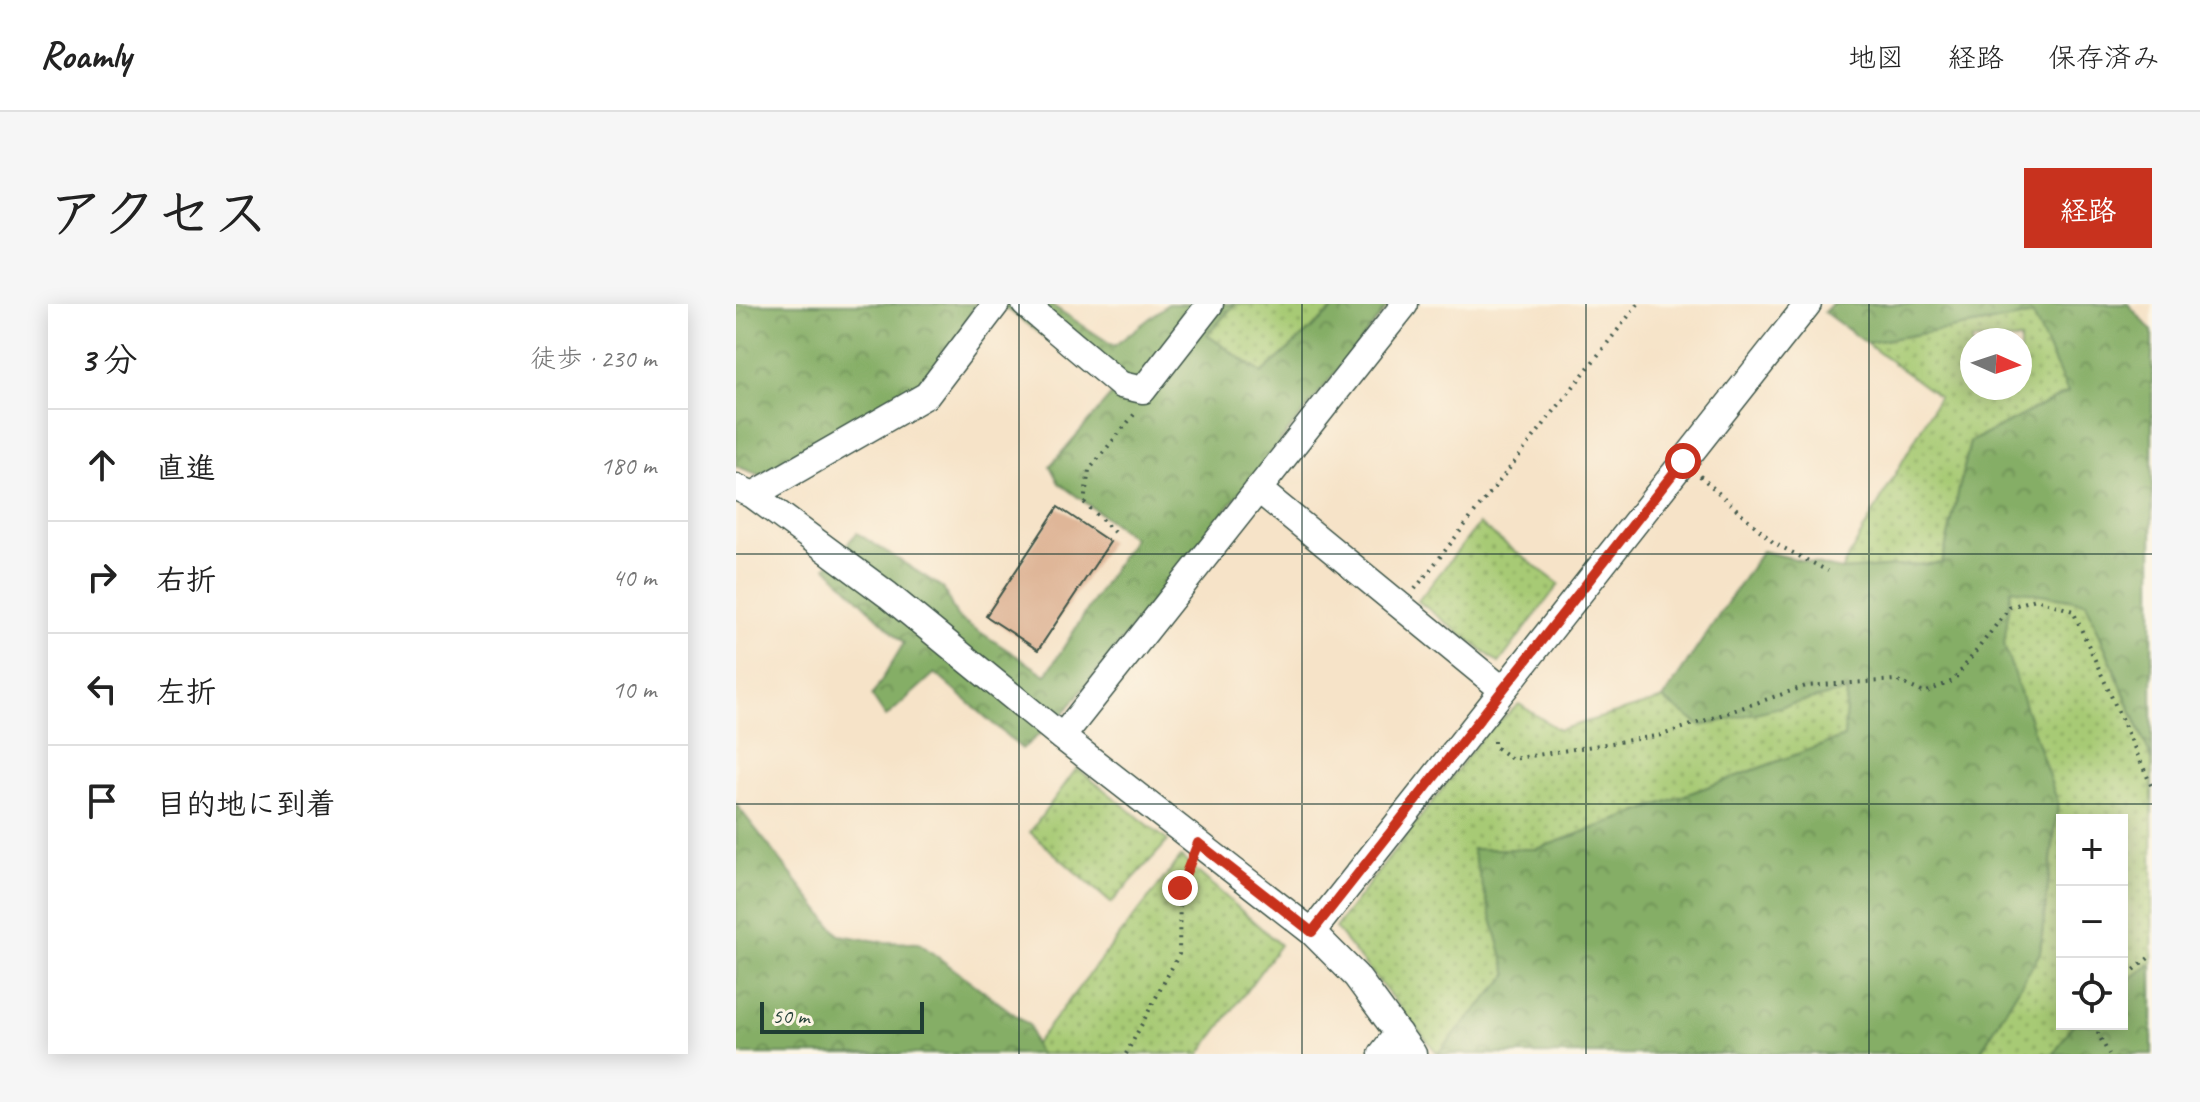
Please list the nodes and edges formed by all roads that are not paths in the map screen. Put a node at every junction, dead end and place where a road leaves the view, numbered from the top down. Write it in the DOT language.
graph roads {
  1 [pos="996,304"];
  2 [pos="1025,304"];
  3 [pos="1210,304"];
  4 [pos="1405,304"];
  5 [pos="1808,304"];
  6 [pos="1258,489"];
  7 [pos="745,491"];
  8 [pos="1503,690"];
  9 [pos="1062,737"];
  10 [pos="1312,932"];
  11 [pos="1405,1044"];
  12 [pos="1382,1054"];
  1 -- 7 [label="street"];
  2 -- 3 [label="street"];
  4 -- 6 [label="street"];
  5 -- 8 [label="street"];
  6 -- 8 [label="street"];
  6 -- 9 [label="street"];
  7 -- 9 [label="street"];
  8 -- 10 [label="street"];
  9 -- 10 [label="street"];
  10 -- 11 [label="street"];
  11 -- 12 [label="street"];
}
